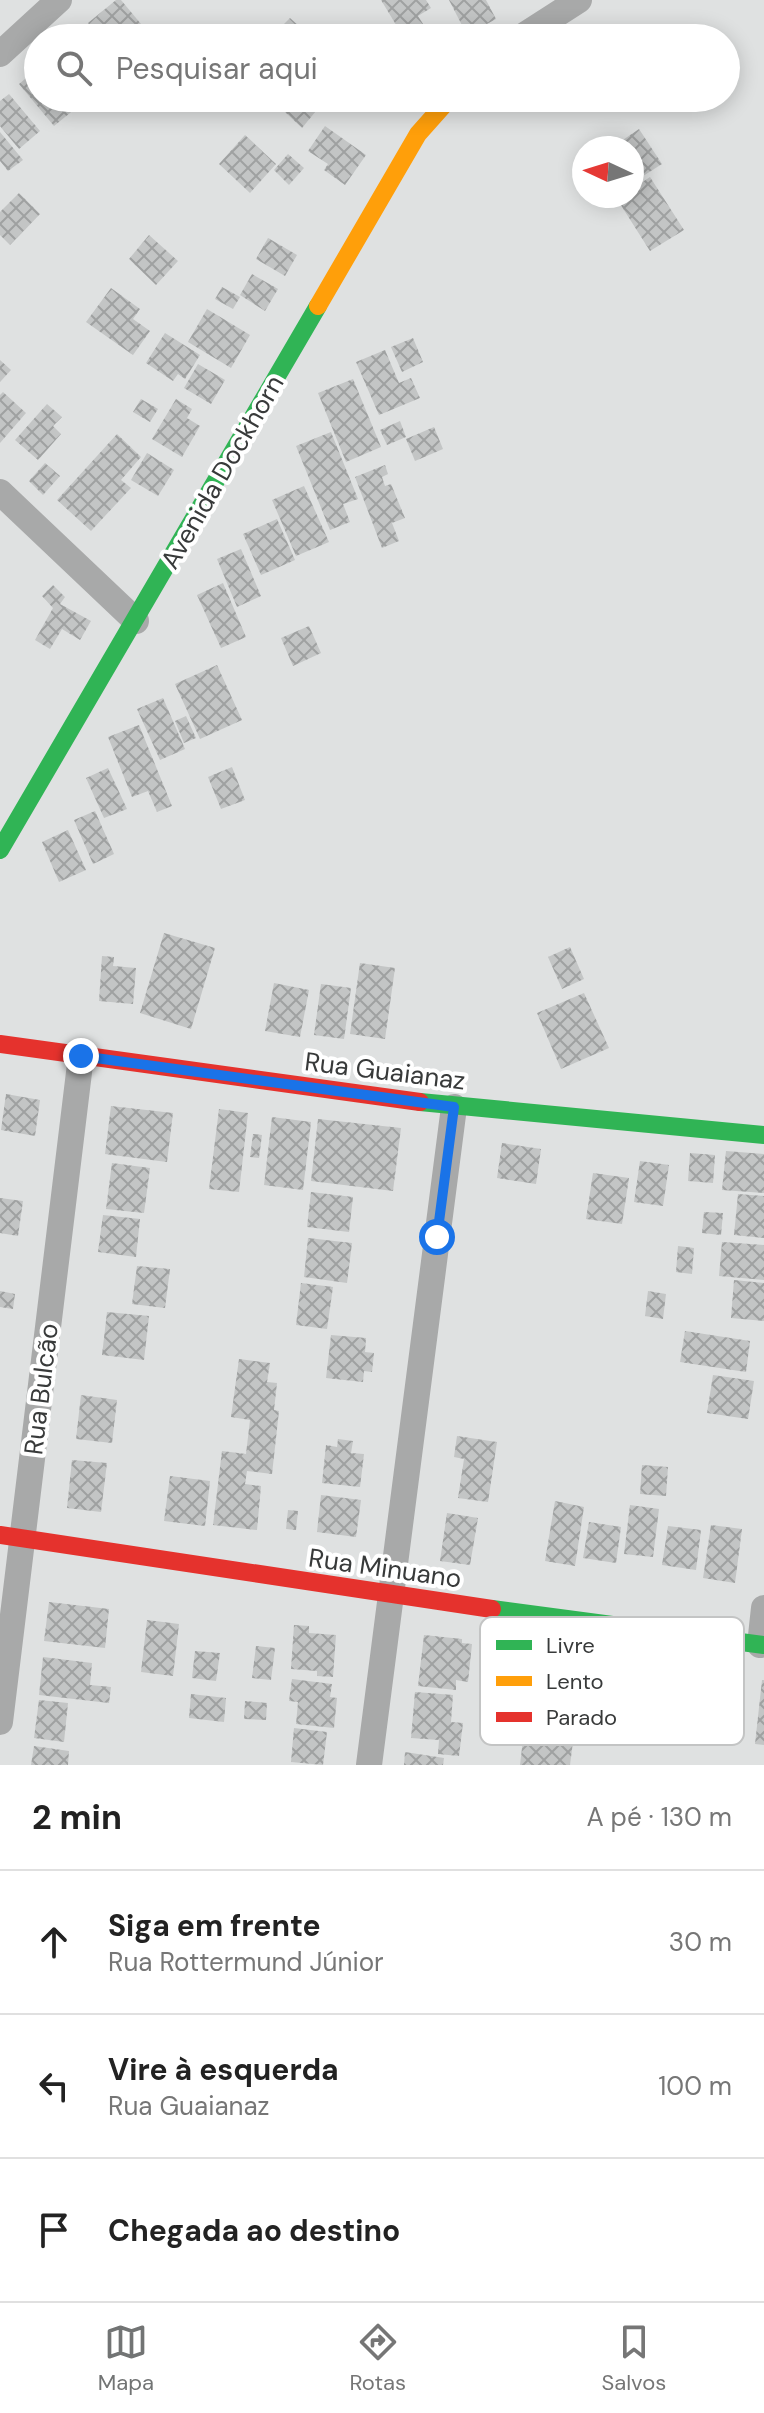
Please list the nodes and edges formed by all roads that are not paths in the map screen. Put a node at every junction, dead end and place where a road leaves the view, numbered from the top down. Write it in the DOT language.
graph roads {
  1 [pos="59,0"];
  2 [pos="579,0"];
  3 [pos="33,24"];
  4 [pos="542,24"];
  5 [pos="24,32"];
  6 [pos="0,54"];
  7 [pos="438,112"];
  8 [pos="0,492"];
  9 [pos="136,621"];
  10 [pos="0,850"];
  11 [pos="0,1044"];
  12 [pos="81,1056"];
  13 [pos="454,1107"];
  14 [pos="764,1135"];
  15 [pos="12,1537"];
  16 [pos="392,1596"];
  17 [pos="764,1608"];
  18 [pos="551,1617"];
  19 [pos="762,1645"];
  20 [pos="0,1722"];
  21 [pos="369,1765"];
  1 -- 3 [label="street"];
  2 -- 4 [label="street"];
  5 -- 6 [label="street"];
  7 -- 9 [label="street, Avenida Dockhorn"];
  8 -- 9 [label="street"];
  9 -- 10 [label="street, Avenida Dockhorn"];
  11 -- 12 [label="street, Rua Guaianaz"];
  12 -- 13 [label="street, Rua Guaianaz"];
  12 -- 15 [label="street, Rua Bulcão"];
  13 -- 14 [label="street, Rua Guaianaz"];
  13 -- 16 [label="street"];
  15 -- 16 [label="street, Rua Minuano"];
  15 -- 20 [label="street, Rua Bulcão"];
  16 -- 18 [label="street, Rua Minuano"];
  16 -- 21 [label="street"];
  17 -- 19 [label="street"];
}
